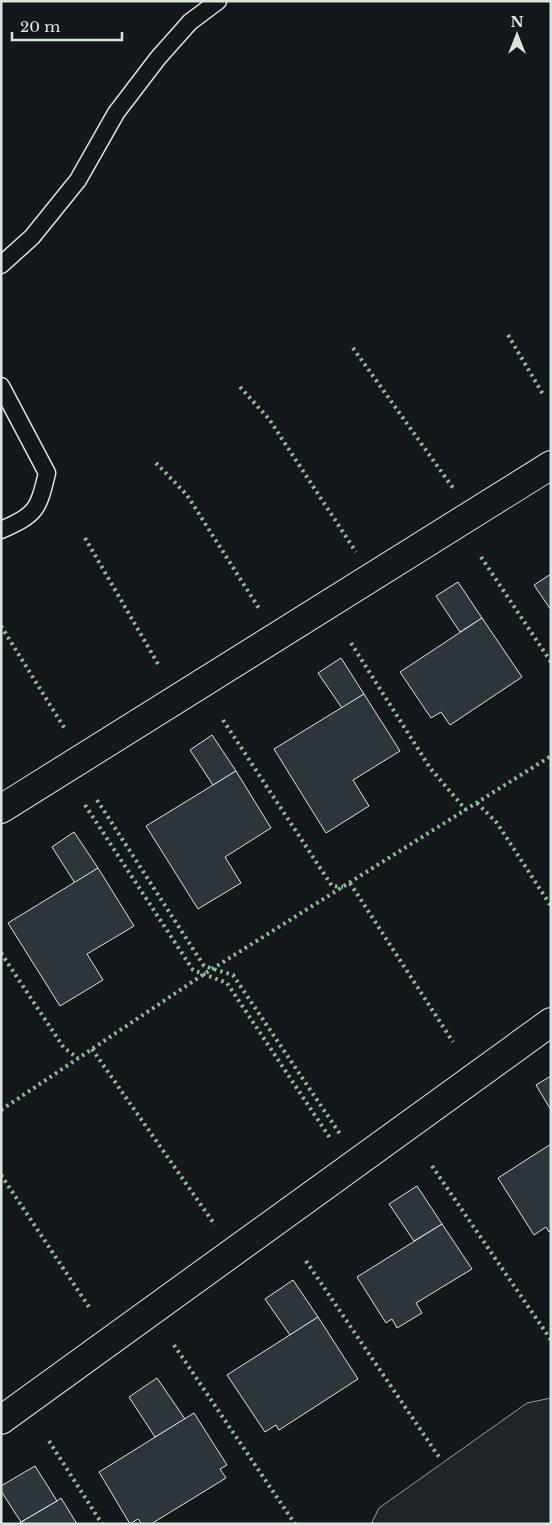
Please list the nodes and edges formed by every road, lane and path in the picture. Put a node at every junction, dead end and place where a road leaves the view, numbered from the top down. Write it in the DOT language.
graph roads {
  1 [pos="218,1"];
  2 [pos="1,266"];
  3 [pos="1,386"];
  4 [pos="551,465"];
  5 [pos="1,530"];
  6 [pos="1,809"];
  7 [pos="551,1022"];
  8 [pos="1,1420"];
  1 -- 2 [label="lane"];
  3 -- 5 [label="lane"];
  4 -- 6 [label="street"];
  7 -- 8 [label="street"];
}
